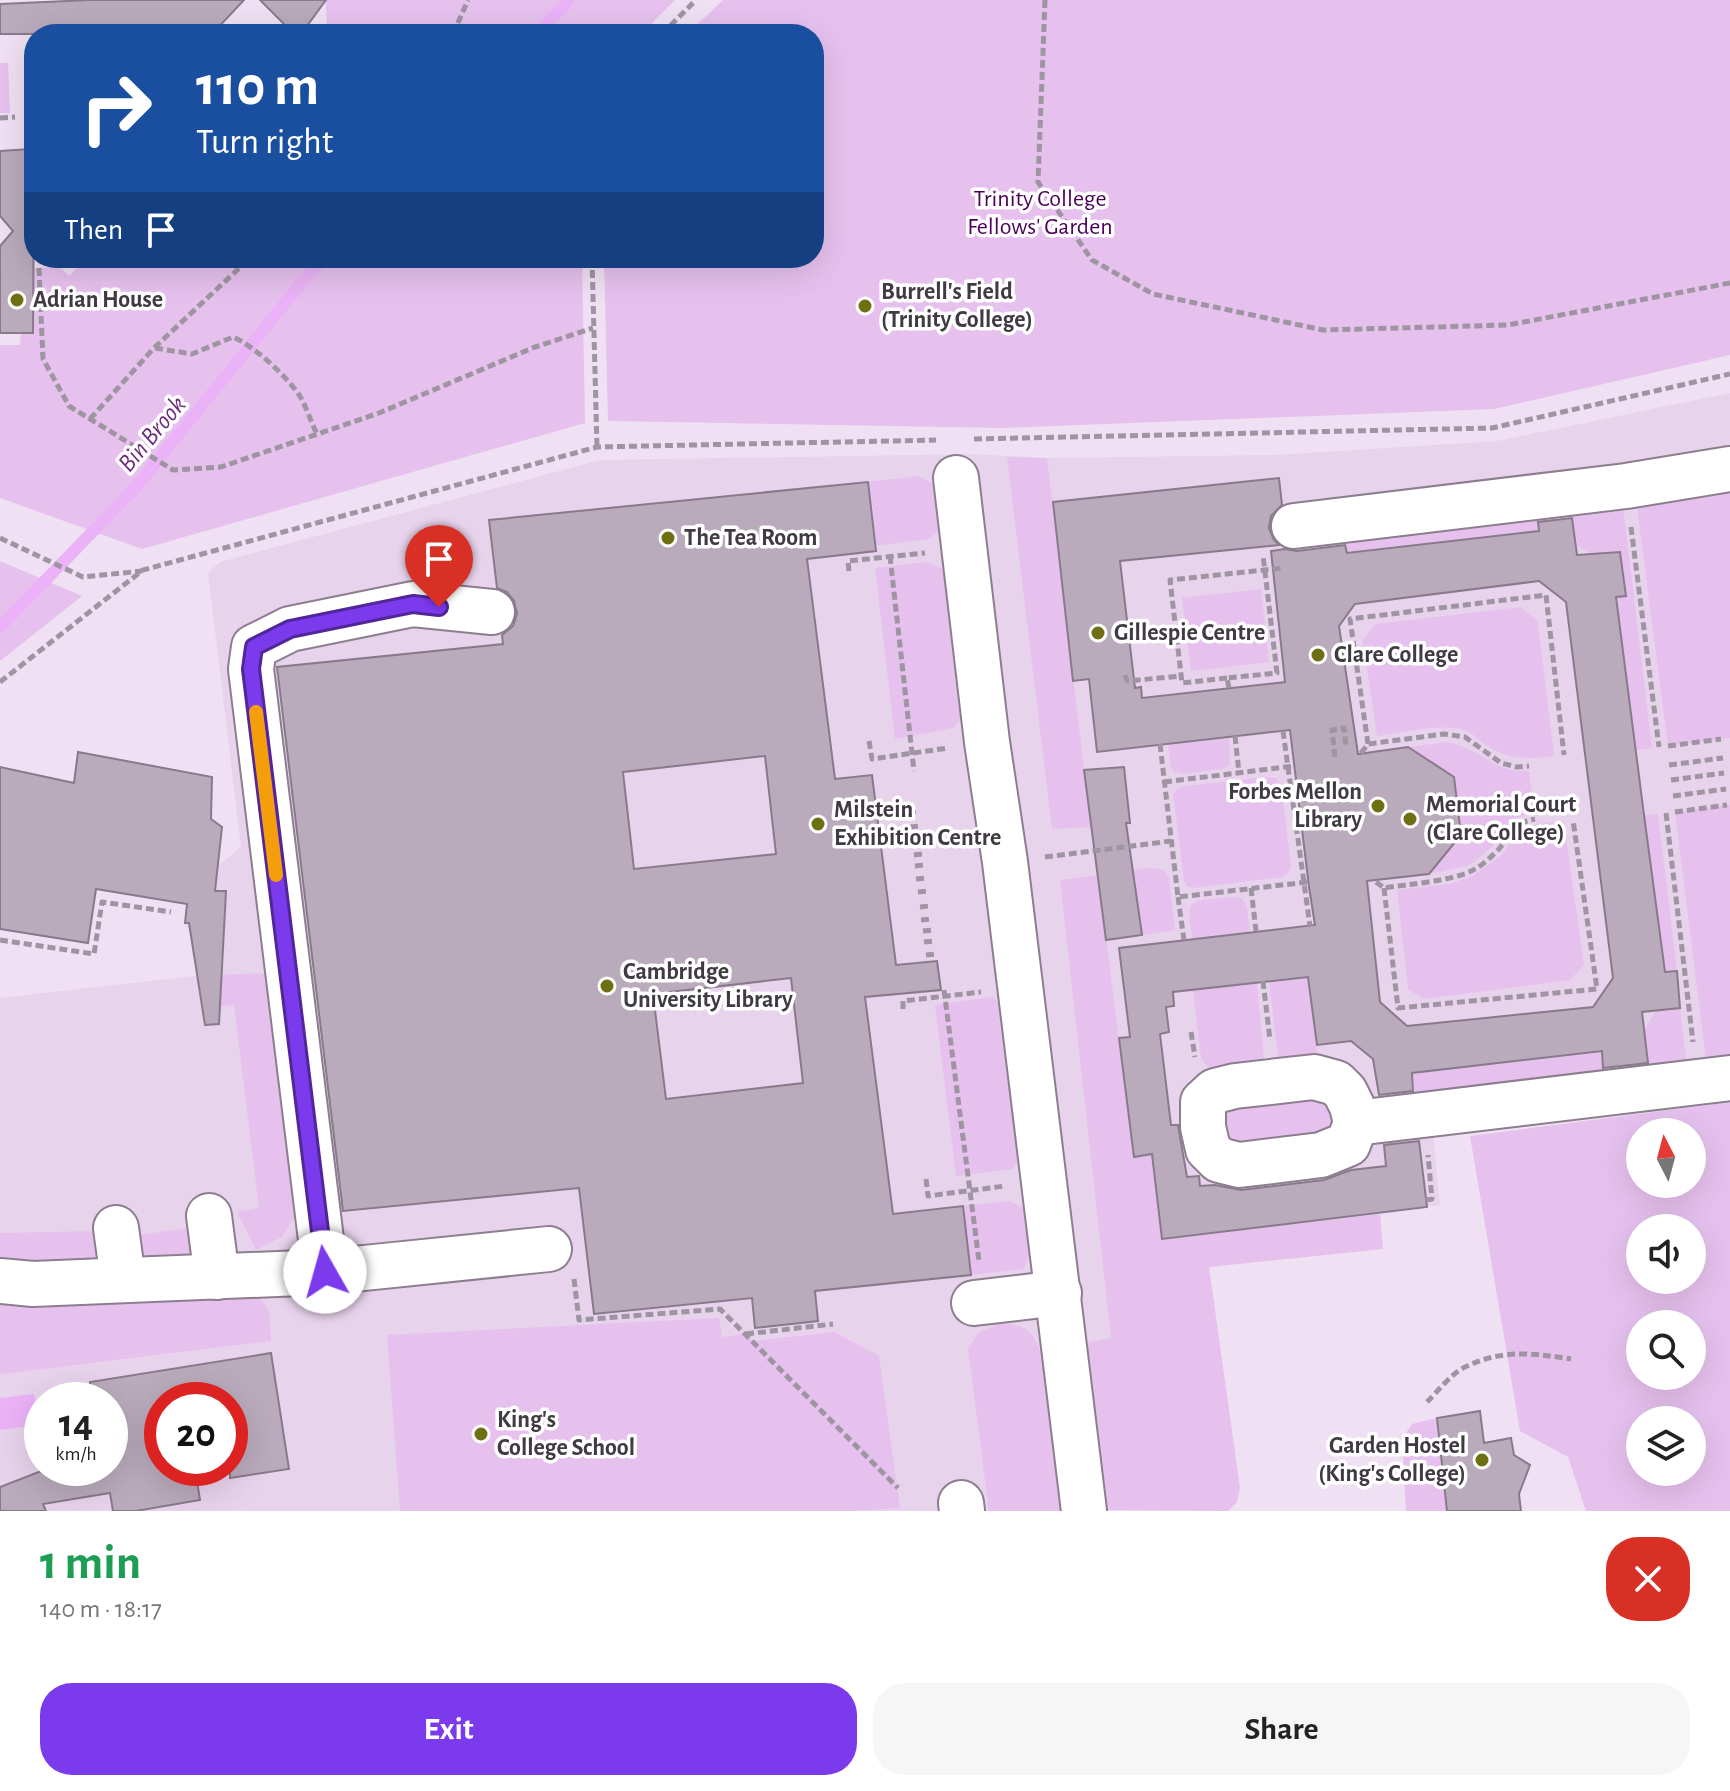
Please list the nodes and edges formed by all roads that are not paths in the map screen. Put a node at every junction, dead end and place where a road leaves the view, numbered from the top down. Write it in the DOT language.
graph roads {
  1 [pos="1730,469"];
  2 [pos="956,478"];
  3 [pos="1280,542"];
  4 [pos="492,612"];
  5 [pos="1714,1080"];
  6 [pos="1356,1123"];
  7 [pos="209,1216"];
  8 [pos="116,1228"];
  9 [pos="554,1265"];
  10 [pos="325,1272"];
  11 [pos="217,1277"];
  12 [pos="123,1279"];
  13 [pos="0,1281"];
  14 [pos="1059,1293"];
  15 [pos="979,1302"];
  16 [pos="1084,1511"];
  1 -- 3 [label="lane"];
  2 -- 14 [label="lane"];
  4 -- 10 [label="lane"];
  5 -- 6 [label="lane"];
  6 -- 6 [label="lane"];
  7 -- 11 [label="lane"];
  8 -- 12 [label="lane"];
  9 -- 10 [label="lane"];
  10 -- 11 [label="lane"];
  11 -- 12 [label="lane"];
  12 -- 13 [label="lane"];
  14 -- 15 [label="lane"];
  14 -- 16 [label="lane"];
}
